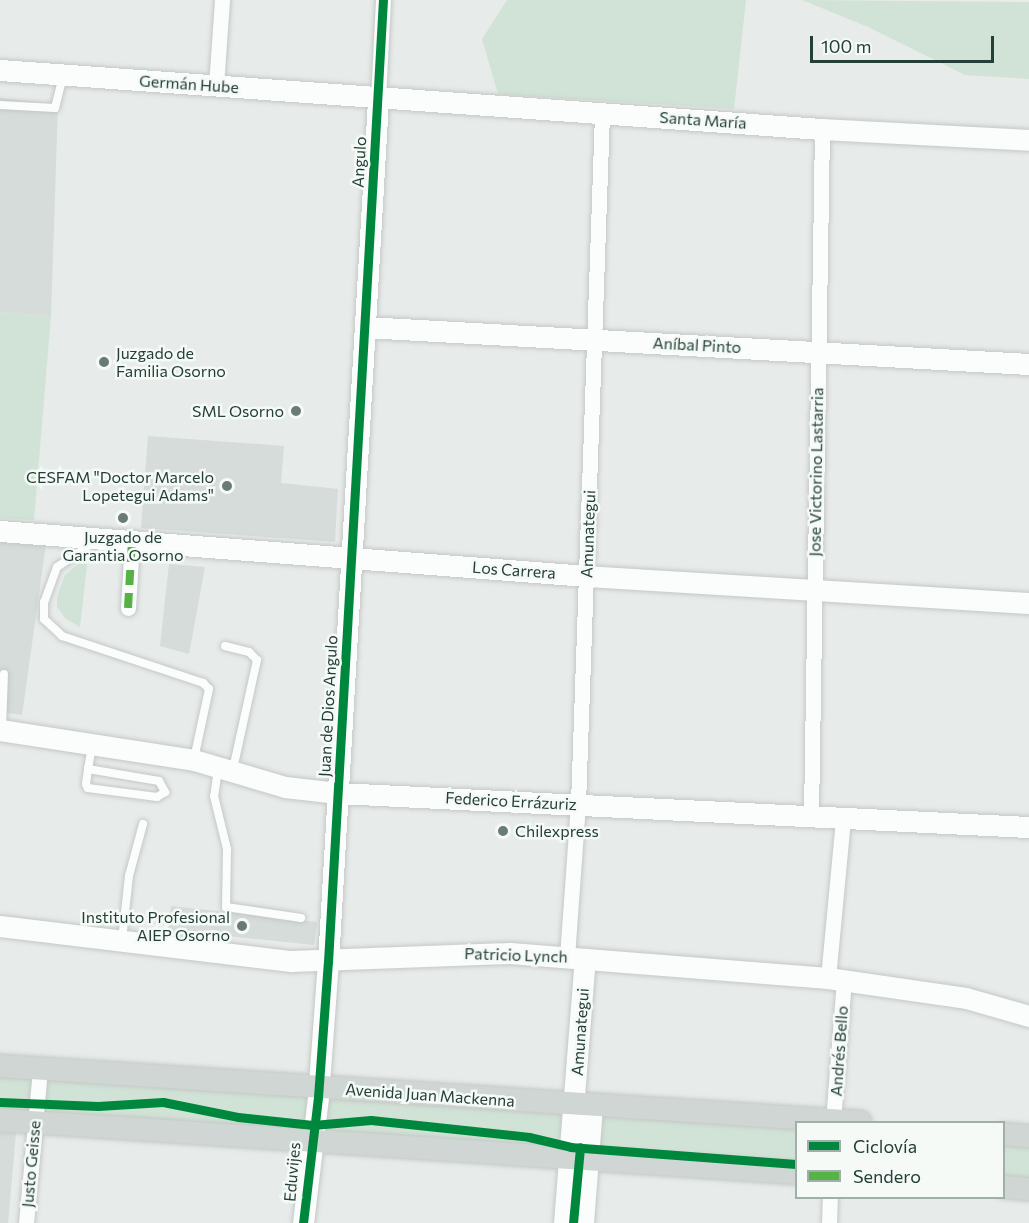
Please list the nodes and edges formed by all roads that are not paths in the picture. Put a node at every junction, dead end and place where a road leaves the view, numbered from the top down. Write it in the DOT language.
graph roads {
  1 [pos="222,0"];
  2 [pos="383,0"];
  3 [pos="0,70"];
  4 [pos="63,75"];
  5 [pos="216,86"];
  6 [pos="378,99"];
  7 [pos="0,105"];
  8 [pos="602,112"];
  9 [pos="822,129"];
  10 [pos="1029,140"];
  11 [pos="364,327"];
  12 [pos="594,339"];
  13 [pos="818,352"];
  14 [pos="1029,364"];
  15 [pos="0,531"];
  16 [pos="99,538"];
  17 [pos="132,541"];
  18 [pos="351,558"];
  19 [pos="586,576"];
  20 [pos="814,590"];
  21 [pos="1029,603"];
  22 [pos="128,608"];
  23 [pos="225,646"];
  24 [pos="4,674"];
  25 [pos="1,730"];
  26 [pos="92,741"];
  27 [pos="194,760"];
  28 [pos="226,768"];
  29 [pos="88,770"];
  30 [pos="338,793"];
  31 [pos="578,804"];
  32 [pos="811,815"];
  33 [pos="843,819"];
  34 [pos="143,824"];
  35 [pos="1029,827"];
  36 [pos="301,918"];
  37 [pos="0,926"];
  38 [pos="122,941"];
  39 [pos="576,958"];
  40 [pos="328,962"];
  41 [pos="836,979"];
  42 [pos="1029,1016"];
  43 [pos="0,1066"];
  44 [pos="40,1069"];
  45 [pos="319,1088"];
  46 [pos="584,1106"];
  47 [pos="0,1120"];
  48 [pos="833,1121"];
  49 [pos="35,1122"];
  50 [pos="1005,1134"];
  51 [pos="1029,1136"];
  52 [pos="309,1142"];
  53 [pos="579,1159"];
  54 [pos="795,1173"];
  55 [pos="1005,1187"];
  56 [pos="1029,1189"];
  57 [pos="830,1199"];
  58 [pos="26,1223"];
  59 [pos="303,1223"];
  60 [pos="564,1223"];
  61 [pos="583,1223"];
  62 [pos="829,1223"];
  1 -- 5 [label="street"];
  2 -- 6 [label="street, Angulo"];
  3 -- 4 [label="street, Germán Hube"];
  4 -- 5 [label="street, Germán Hube"];
  4 -- 7 [label="lane"];
  5 -- 6 [label="street, Germán Hube"];
  6 -- 8 [label="street, Santa María"];
  6 -- 11 [label="street, Angulo"];
  8 -- 9 [label="street, Santa María"];
  8 -- 12 [label="street, Amunategui"];
  9 -- 10 [label="street, Santa María"];
  9 -- 13 [label="street, Jose Victorino Lastarria"];
  11 -- 12 [label="street, Aníbal Pinto"];
  11 -- 18 [label="street, Juan de Dios Angulo"];
  12 -- 13 [label="street, Aníbal Pinto"];
  12 -- 19 [label="street, Amunategui"];
  13 -- 14 [label="street, Aníbal Pinto"];
  13 -- 20 [label="street, Jose Victorino Lastarria"];
  15 -- 16 [label="street, Los Carrera"];
  16 -- 17 [label="street, Los Carrera"];
  16 -- 27 [label="lane"];
  17 -- 18 [label="street, Los Carrera"];
  17 -- 22 [label="street"];
  18 -- 19 [label="street, Los Carrera"];
  18 -- 30 [label="street, Juan de Dios Angulo"];
  19 -- 20 [label="street, Los Carrera"];
  19 -- 31 [label="street, Amunategui"];
  20 -- 21 [label="street, Los Carrera"];
  20 -- 32 [label="street, Jose Victorino Lastarria"];
  23 -- 28 [label="lane"];
  24 -- 25 [label="lane"];
  25 -- 26 [label="street, Federico Errázuriz"];
  26 -- 27 [label="street, Federico Errázuriz"];
  26 -- 29 [label="lane"];
  27 -- 28 [label="street, Federico Errázuriz"];
  28 -- 30 [label="street, Federico Errázuriz"];
  28 -- 36 [label="lane"];
  29 -- 29 [label="lane"];
  30 -- 31 [label="street, Federico Errázuriz"];
  30 -- 40 [label="street, Juan de Dios Angulo"];
  31 -- 32 [label="street, Federico Errázuriz"];
  31 -- 39 [label="street, Amunategui"];
  32 -- 33 [label="street, Federico Errázuriz"];
  33 -- 35 [label="street, Federico Errázuriz"];
  33 -- 41 [label="street"];
  34 -- 38 [label="lane"];
  37 -- 38 [label="street, Patricio Lynch"];
  38 -- 40 [label="street, Patricio Lynch"];
  39 -- 40 [label="street, Patricio Lynch"];
  39 -- 41 [label="street, Patricio Lynch"];
  39 -- 46 [label="street, Amunategui"];
  40 -- 45 [label="street, Juan de Dios Angulo"];
  41 -- 42 [label="street, Patricio Lynch"];
  41 -- 48 [label="street, Andrés Bello"];
  43 -- 44 [label="main road, Avenida Juan Mackenna"];
  44 -- 45 [label="main road, Avenida Juan Mackenna"];
  44 -- 49 [label="street, Justo Geisse"];
  45 -- 46 [label="main road, Avenida Juan Mackenna"];
  45 -- 52 [label="street, Eduvijes"];
  46 -- 48 [label="main road, Avenida Juan Mackenna"];
  46 -- 53 [label="street, Amunategui"];
  47 -- 49 [label="main road"];
  49 -- 52 [label="main road"];
  49 -- 58 [label="street, Justo Geisse"];
  50 -- 51 [label="main road"];
  52 -- 53 [label="main road"];
  52 -- 59 [label="street, Eduvijes"];
  53 -- 54 [label="main road"];
  53 -- 60 [label="street"];
  53 -- 61 [label="street"];
  55 -- 56 [label="main road"];
  57 -- 62 [label="street"];
}
